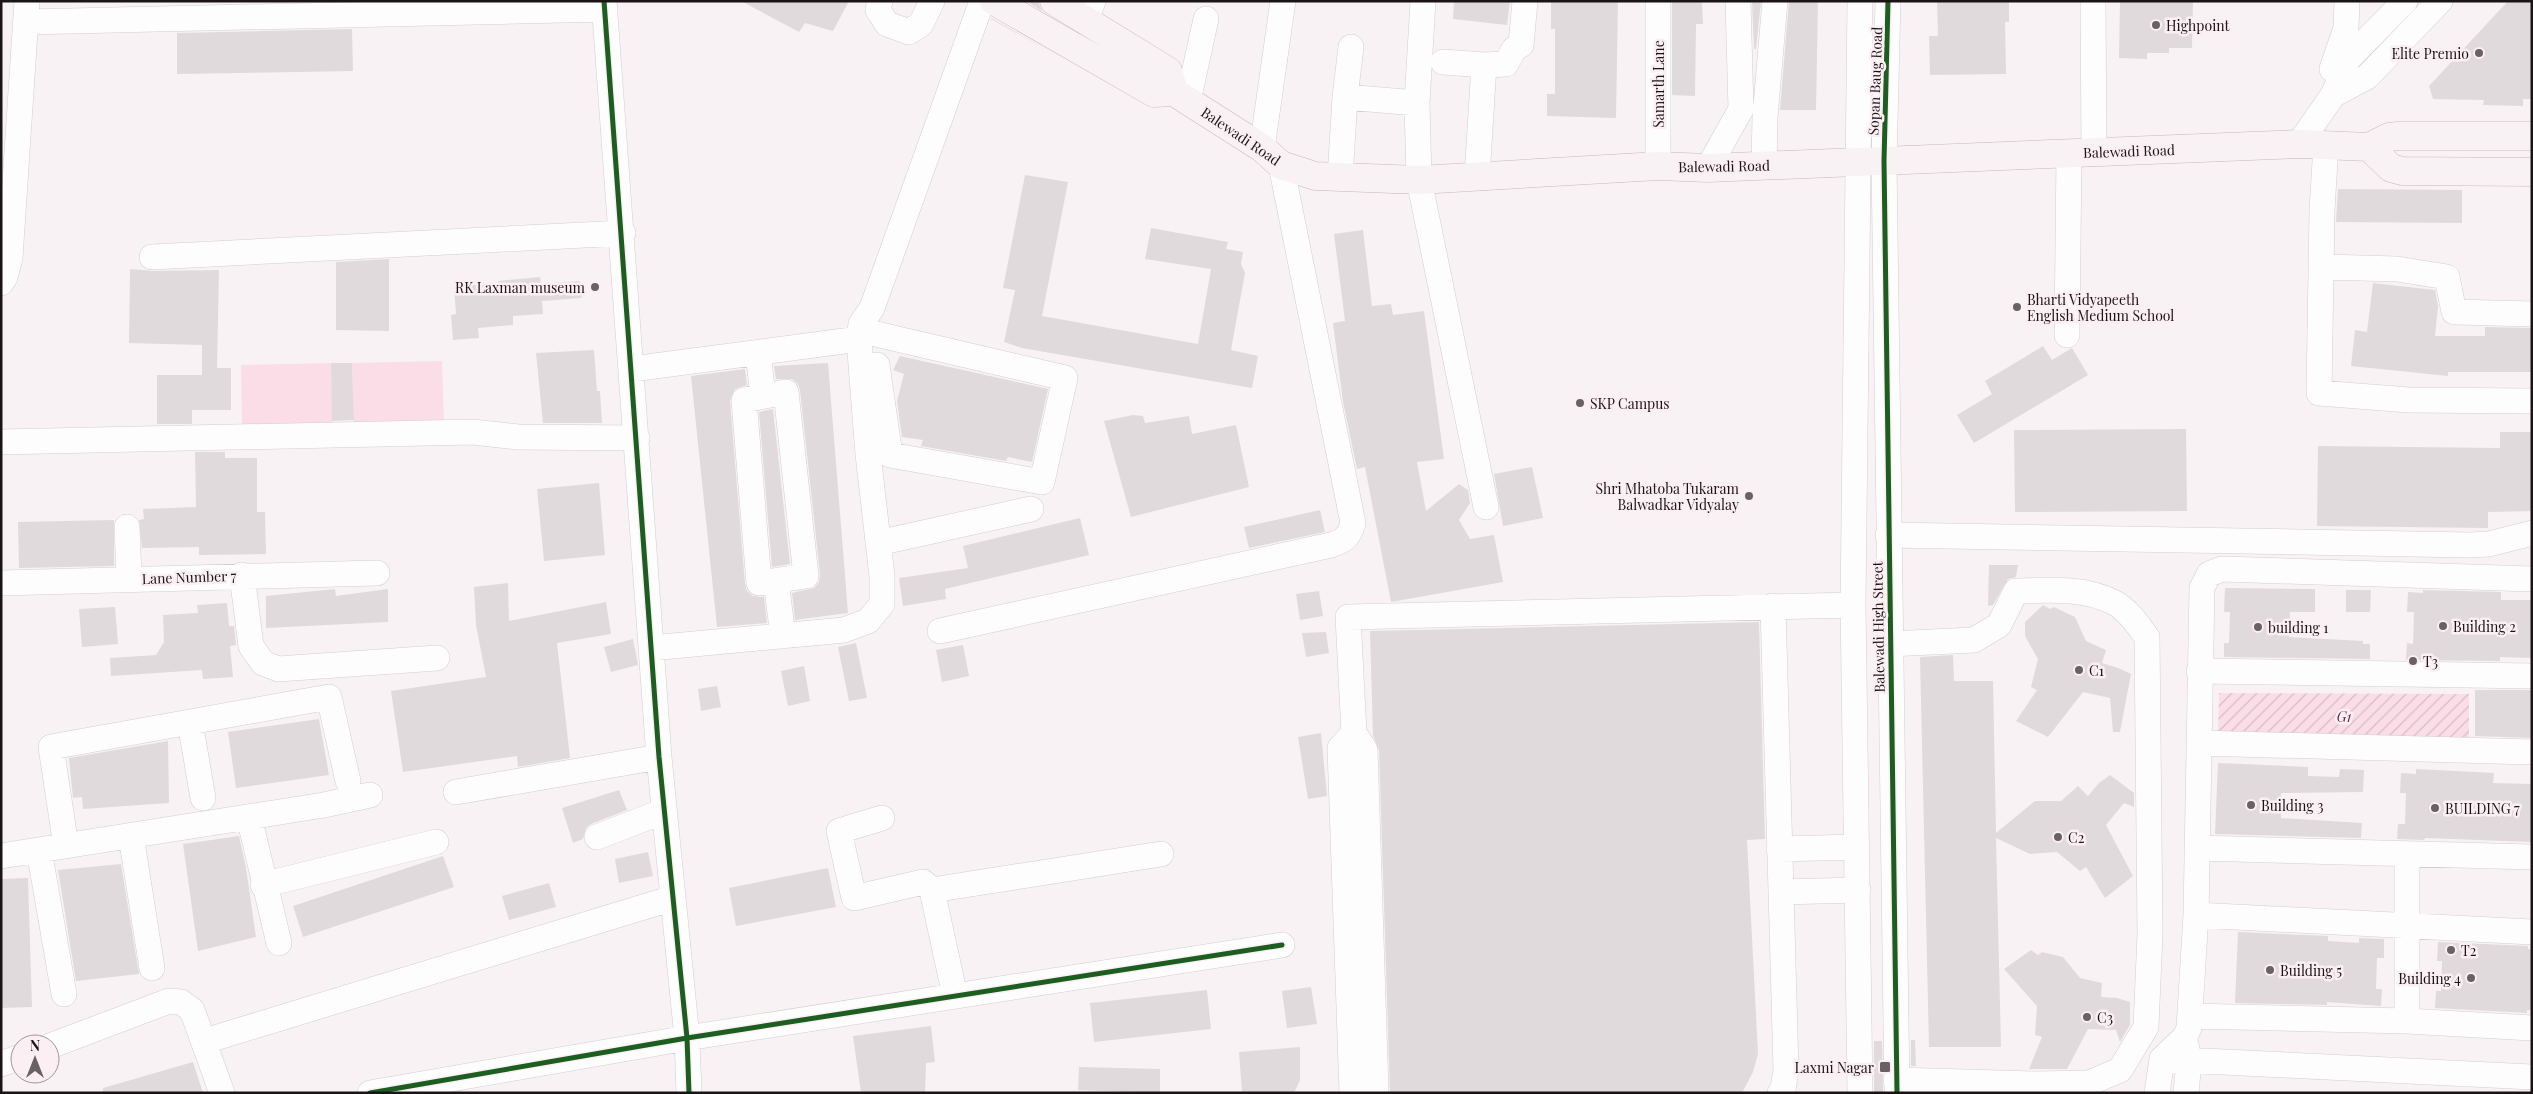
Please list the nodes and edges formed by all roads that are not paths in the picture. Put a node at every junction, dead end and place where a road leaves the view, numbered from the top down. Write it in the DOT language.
graph roads {
  1 [pos="880,1"];
  2 [pos="932,1"];
  3 [pos="982,1"];
  4 [pos="994,1"];
  5 [pos="1054,1"];
  6 [pos="1283,1"];
  7 [pos="1423,1"];
  8 [pos="1525,1"];
  9 [pos="1658,1"];
  10 [pos="1738,1"];
  11 [pos="1775,1"];
  12 [pos="1860,1"];
  13 [pos="1888,1"];
  14 [pos="2093,1"];
  15 [pos="2347,1"];
  16 [pos="2405,1"];
  17 [pos="2440,1"];
  18 [pos="605,5"];
  19 [pos="27,11"];
  20 [pos="1090,11"];
  21 [pos="1206,19"];
  22 [pos="1350,47"];
  23 [pos="1443,62"];
  24 [pos="1484,65"];
  25 [pos="2333,94"];
  26 [pos="1181,97"];
  27 [pos="1345,97"];
  28 [pos="1417,103"];
  29 [pos="2532,136"];
  30 [pos="2299,144"];
  31 [pos="2326,145"];
  32 [pos="2369,146"];
  33 [pos="2081,153"];
  34 [pos="1272,156"];
  35 [pos="1871,162"];
  36 [pos="1658,166"];
  37 [pos="1764,166"];
  38 [pos="1708,168"];
  39 [pos="2532,172"];
  40 [pos="1477,177"];
  41 [pos="1340,178"];
  42 [pos="1419,180"];
  43 [pos="622,233"];
  44 [pos="152,257"];
  45 [pos="2323,267"];
  46 [pos="1,283"];
  47 [pos="2532,314"];
  48 [pos="2067,335"];
  49 [pos="868,336"];
  50 [pos="758,353"];
  51 [pos="632,369"];
  52 [pos="763,396"];
  53 [pos="2532,401"];
  54 [pos="637,438"];
  55 [pos="1,442"];
  56 [pos="1486,507"];
  57 [pos="1031,509"];
  58 [pos="127,527"];
  59 [pos="2532,533"];
  60 [pos="1888,535"];
  61 [pos="878,543"];
  62 [pos="377,572"];
  63 [pos="242,575"];
  64 [pos="129,578"];
  65 [pos="2532,579"];
  66 [pos="776,581"];
  67 [pos="1,583"];
  68 [pos="1853,605"];
  69 [pos="1773,606"];
  70 [pos="940,631"];
  71 [pos="783,636"];
  72 [pos="1889,644"];
  73 [pos="651,648"];
  74 [pos="437,658"];
  75 [pos="2200,670"];
  76 [pos="2532,676"];
  77 [pos="190,722"];
  78 [pos="1354,733"];
  79 [pos="2199,743"];
  80 [pos="2532,752"];
  81 [pos="659,758"];
  82 [pos="348,781"];
  83 [pos="456,792"];
  84 [pos="370,795"];
  85 [pos="202,798"];
  86 [pos="664,811"];
  87 [pos="249,817"];
  88 [pos="882,818"];
  89 [pos="131,836"];
  90 [pos="597,837"];
  91 [pos="436,842"];
  92 [pos="66,846"];
  93 [pos="1857,847"];
  94 [pos="2197,848"];
  95 [pos="1780,849"];
  96 [pos="39,850"];
  97 [pos="1161,854"];
  98 [pos="2407,854"];
  99 [pos="1,856"];
  100 [pos="2532,857"];
  101 [pos="263,885"];
  102 [pos="932,890"];
  103 [pos="1858,890"];
  104 [pos="1781,892"];
  105 [pos="674,898"];
  106 [pos="2196,915"];
  107 [pos="2407,926"];
  108 [pos="2532,932"];
  109 [pos="279,943"];
  110 [pos="1282,946"];
  111 [pos="152,968"];
  112 [pos="64,994"];
  113 [pos="955,996"];
  114 [pos="2407,1021"];
  115 [pos="2532,1028"];
  116 [pos="215,1038"];
  117 [pos="687,1038"];
  118 [pos="2188,1038"];
  119 [pos="60,1042"];
  120 [pos="2532,1077"];
  121 [pos="1897,1087"];
  122 [pos="222,1093"];
  123 [pos="370,1093"];
  124 [pos="689,1093"];
  125 [pos="1352,1093"];
  126 [pos="1376,1093"];
  127 [pos="1780,1093"];
  128 [pos="1860,1093"];
  129 [pos="2157,1093"];
  130 [pos="2186,1093"];
  1 -- 2 [label="street"];
  3 -- 49 [label="street"];
  4 -- 26 [label="main road"];
  5 -- 20 [label="main road"];
  6 -- 34 [label="street"];
  7 -- 28 [label="street"];
  8 -- 24 [label="street"];
  9 -- 36 [label="street, Samarth Lane"];
  10 -- 38 [label="street"];
  11 -- 37 [label="street"];
  12 -- 35 [label="street, Sopan Baug Road"];
  13 -- 35 [label="street, Sopan Baug Road"];
  14 -- 33 [label="street"];
  15 -- 30 [label="street"];
  16 -- 25 [label="street"];
  17 -- 25 [label="street"];
  18 -- 19 [label="street"];
  18 -- 43 [label="street"];
  19 -- 46 [label="street"];
  20 -- 26 [label="main road"];
  21 -- 26 [label="street"];
  22 -- 27 [label="street"];
  23 -- 24 [label="street"];
  24 -- 40 [label="street"];
  25 -- 30 [label="street"];
  26 -- 34 [label="main road, Balewadi Road"];
  27 -- 28 [label="street"];
  27 -- 41 [label="street"];
  28 -- 42 [label="street"];
  29 -- 32 [label="main road"];
  30 -- 31 [label="main road, Balewadi Road"];
  30 -- 33 [label="main road, Balewadi Road"];
  31 -- 32 [label="main road, Balewadi Road"];
  31 -- 45 [label="street"];
  32 -- 39 [label="main road"];
  33 -- 35 [label="main road, Balewadi Road"];
  33 -- 48 [label="street"];
  34 -- 41 [label="main road, Balewadi Road"];
  34 -- 70 [label="street"];
  35 -- 37 [label="main road, Balewadi Road"];
  35 -- 60 [label="street, Balewadi High Street"];
  35 -- 68 [label="street, Balewadi High Street"];
  36 -- 38 [label="main road, Balewadi Road"];
  36 -- 40 [label="main road, Balewadi Road"];
  37 -- 38 [label="main road, Balewadi Road"];
  40 -- 42 [label="main road, Balewadi Road"];
  41 -- 42 [label="main road, Balewadi Road"];
  42 -- 56 [label="street"];
  43 -- 44 [label="street"];
  43 -- 51 [label="street"];
  45 -- 47 [label="street"];
  45 -- 53 [label="street"];
  49 -- 49 [label="street"];
  49 -- 50 [label="street"];
  49 -- 61 [label="street"];
  50 -- 51 [label="street"];
  50 -- 52 [label="street"];
  51 -- 54 [label="street"];
  52 -- 66 [label="street"];
  52 -- 66 [label="street"];
  54 -- 55 [label="street"];
  54 -- 73 [label="street"];
  57 -- 61 [label="street"];
  58 -- 64 [label="street"];
  59 -- 60 [label="street"];
  60 -- 72 [label="street, Balewadi High Street"];
  61 -- 71 [label="street"];
  62 -- 63 [label="street, Lane Number 7"];
  63 -- 64 [label="street, Lane Number 7"];
  63 -- 74 [label="street"];
  64 -- 67 [label="street, Lane Number 7"];
  65 -- 75 [label="street"];
  66 -- 71 [label="street"];
  68 -- 69 [label="street"];
  68 -- 93 [label="street, Balewadi High Street"];
  69 -- 78 [label="street"];
  69 -- 95 [label="street"];
  71 -- 73 [label="street"];
  72 -- 121 [label="street, Balewadi High Street"];
  72 -- 121 [label="street"];
  73 -- 81 [label="street"];
  75 -- 76 [label="street"];
  75 -- 79 [label="street"];
  77 -- 82 [label="street"];
  77 -- 85 [label="street"];
  77 -- 92 [label="street"];
  78 -- 125 [label="street"];
  78 -- 126 [label="street"];
  79 -- 80 [label="street"];
  79 -- 94 [label="street"];
  81 -- 83 [label="street"];
  81 -- 86 [label="street"];
  84 -- 87 [label="street"];
  86 -- 90 [label="street"];
  86 -- 105 [label="street"];
  87 -- 89 [label="street"];
  87 -- 101 [label="street"];
  88 -- 102 [label="street"];
  89 -- 92 [label="street"];
  89 -- 111 [label="street"];
  91 -- 101 [label="street"];
  92 -- 96 [label="street"];
  93 -- 95 [label="street"];
  93 -- 103 [label="street, Balewadi High Street"];
  94 -- 98 [label="street"];
  94 -- 106 [label="street"];
  95 -- 104 [label="street"];
  96 -- 99 [label="street"];
  96 -- 112 [label="street"];
  97 -- 102 [label="street"];
  98 -- 100 [label="street"];
  98 -- 107 [label="street"];
  101 -- 109 [label="street"];
  102 -- 113 [label="street"];
  103 -- 104 [label="street"];
  103 -- 128 [label="street, Balewadi High Street"];
  104 -- 127 [label="street"];
  105 -- 116 [label="street"];
  105 -- 117 [label="street"];
  106 -- 107 [label="street"];
  106 -- 118 [label="street"];
  107 -- 108 [label="street"];
  107 -- 114 [label="street"];
  110 -- 113 [label="street"];
  113 -- 117 [label="street"];
  114 -- 115 [label="street"];
  114 -- 118 [label="street"];
  117 -- 123 [label="street"];
  117 -- 124 [label="street"];
  118 -- 120 [label="street"];
  118 -- 129 [label="street"];
  118 -- 130 [label="street"];
  119 -- 122 [label="street"];
}
